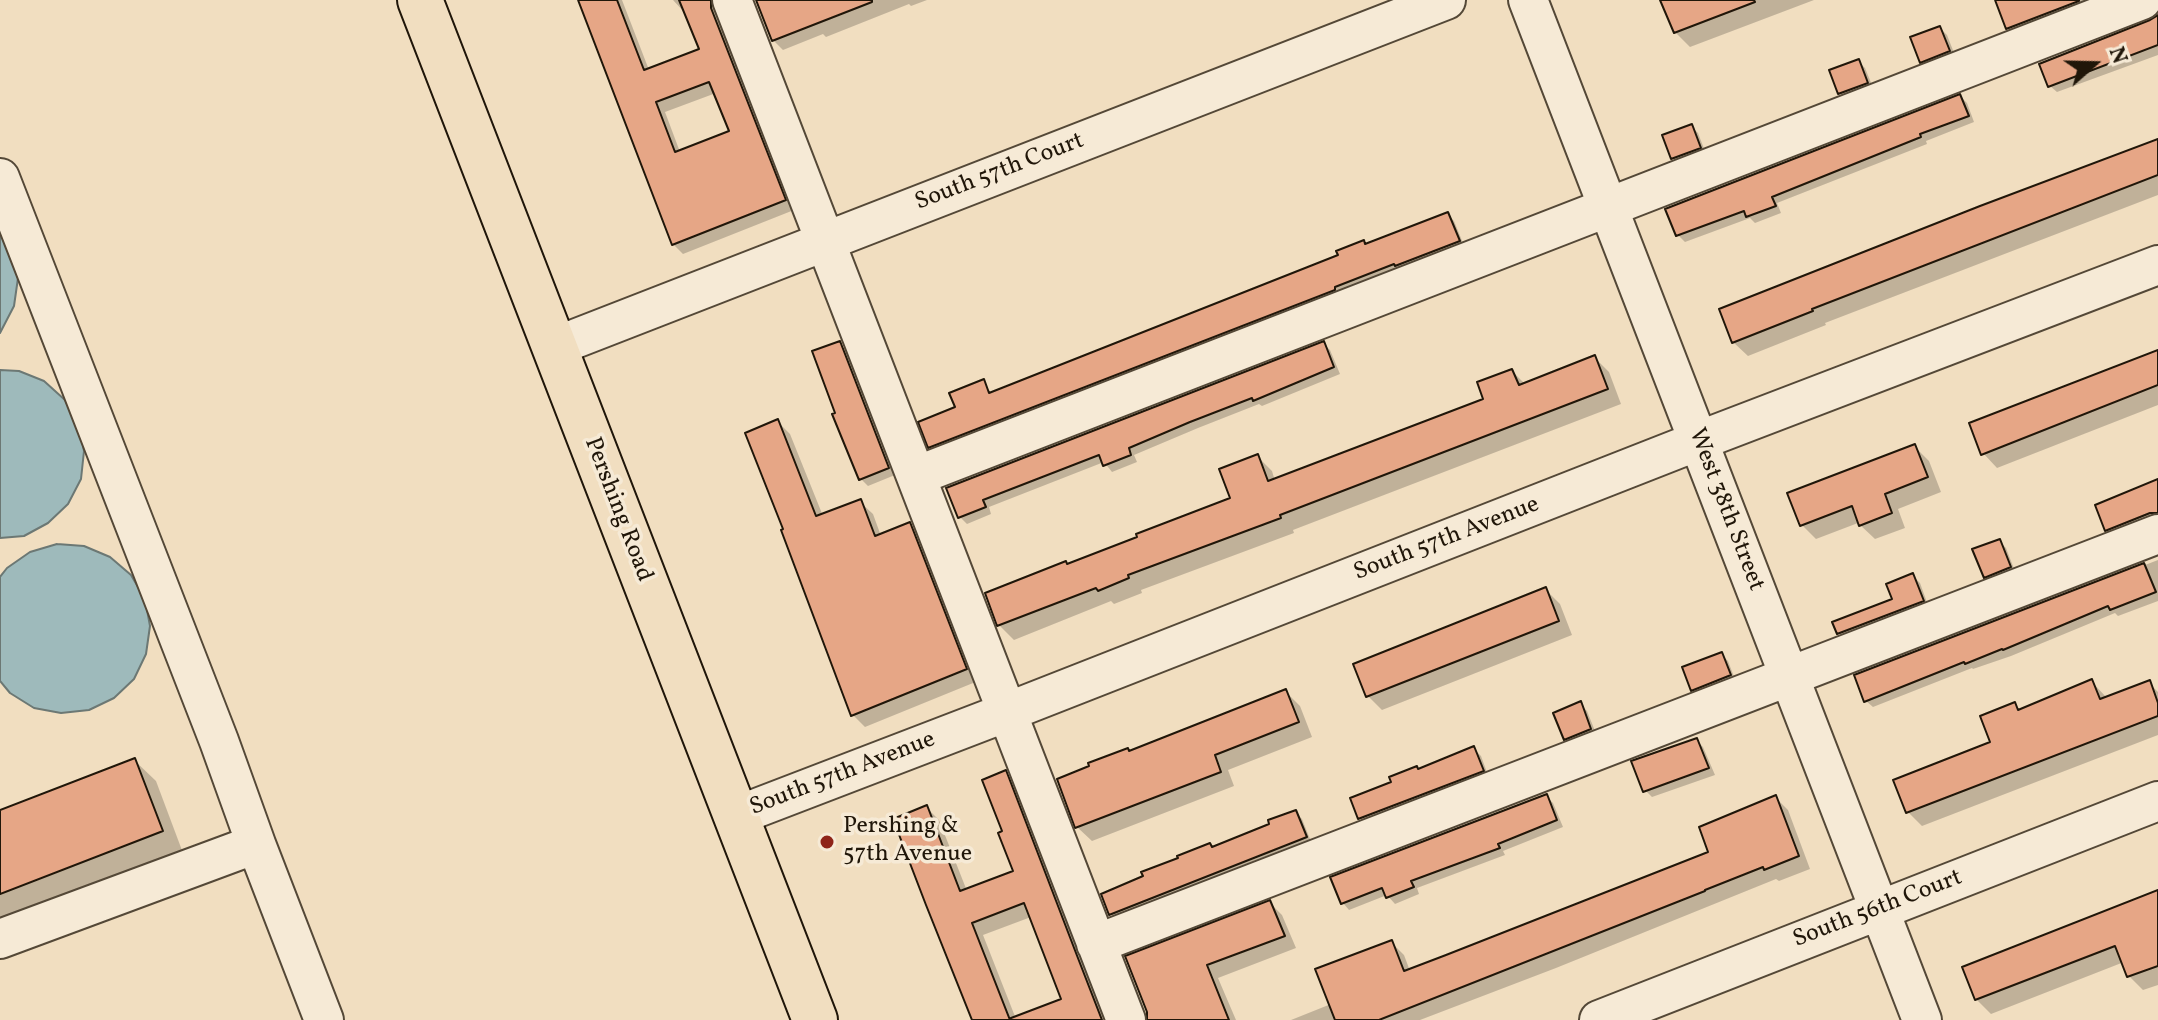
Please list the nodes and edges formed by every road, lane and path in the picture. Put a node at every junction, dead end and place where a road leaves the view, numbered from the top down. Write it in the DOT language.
graph roads {
  1 [pos="420,0"];
  2 [pos="1446,0"];
  3 [pos="1528,0"];
  4 [pos="2142,0"];
  5 [pos="735,1"];
  6 [pos="0,178"];
  7 [pos="1608,207"];
  8 [pos="825,242"];
  9 [pos="2158,265"];
  10 [pos="554,347"];
  11 [pos="1698,441"];
  12 [pos="916,476"];
  13 [pos="2158,534"];
  14 [pos="1789,676"];
  15 [pos="1007,712"];
  16 [pos="2158,801"];
  17 [pos="736,816"];
  18 [pos="256,844"];
  19 [pos="1880,910"];
  20 [pos="0,939"];
  21 [pos="1096,944"];
  22 [pos="324,1020"];
  23 [pos="815,1020"];
  24 [pos="1126,1020"];
  25 [pos="1599,1020"];
  26 [pos="1922,1020"];
  1 -- 10 [label="main road, Pershing Road"];
  2 -- 8 [label="street, South 57th Court"];
  3 -- 7 [label="street, West 38th Street"];
  4 -- 7 [label="street"];
  5 -- 8 [label="street"];
  6 -- 18 [label="street"];
  7 -- 11 [label="street, West 38th Street"];
  7 -- 12 [label="street"];
  8 -- 10 [label="street, South 57th Court"];
  8 -- 12 [label="street"];
  9 -- 11 [label="street, South 57th Avenue"];
  10 -- 17 [label="main road, Pershing Road"];
  11 -- 14 [label="street, West 38th Street"];
  11 -- 15 [label="street, South 57th Avenue"];
  12 -- 15 [label="street"];
  13 -- 14 [label="street"];
  14 -- 19 [label="street, West 38th Street"];
  14 -- 21 [label="street"];
  15 -- 17 [label="street, South 57th Avenue"];
  15 -- 21 [label="street"];
  16 -- 19 [label="street, South 56th Court"];
  17 -- 23 [label="main road, Pershing Road"];
  18 -- 20 [label="street"];
  18 -- 22 [label="street"];
  19 -- 25 [label="street, South 56th Court"];
  19 -- 26 [label="street, West 38th Street"];
  21 -- 24 [label="street"];
}
